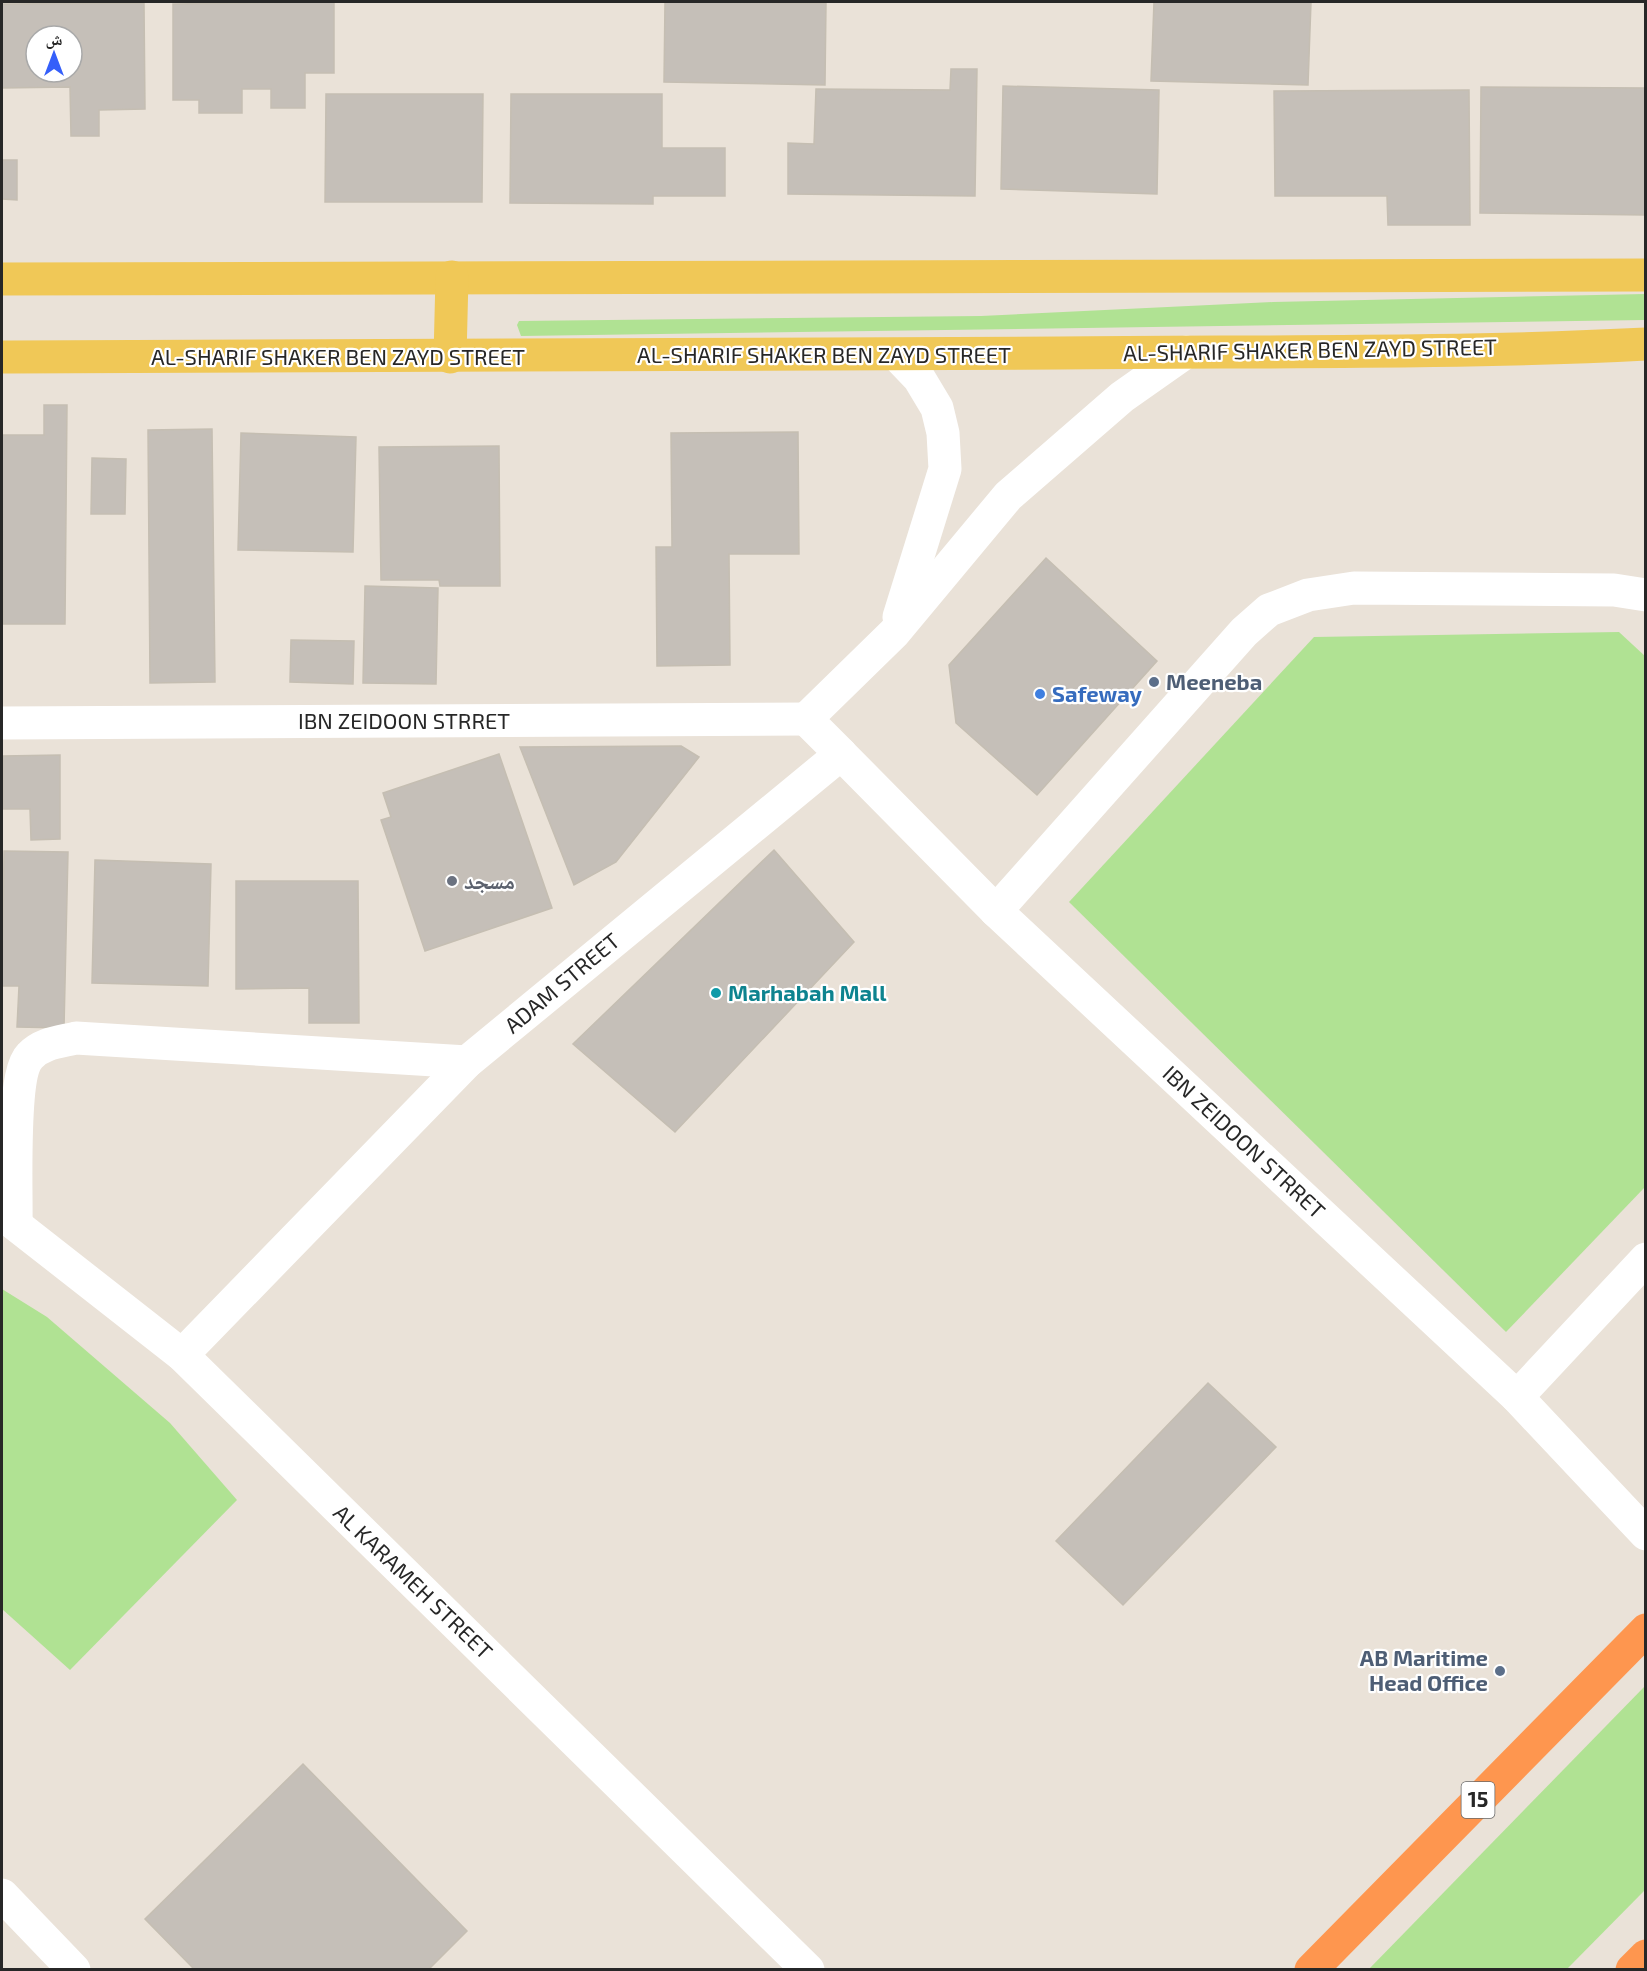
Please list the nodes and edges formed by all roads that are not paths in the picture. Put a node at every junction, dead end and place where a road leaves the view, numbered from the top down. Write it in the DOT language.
graph roads {
  1 [pos="1646,275"];
  2 [pos="452,277"];
  3 [pos="2,279"];
  4 [pos="1638,345"];
  5 [pos="1186,352"];
  6 [pos="897,355"];
  7 [pos="2,357"];
  8 [pos="450,357"];
  9 [pos="1646,595"];
  10 [pos="894,633"];
  11 [pos="806,719"];
  12 [pos="2,723"];
  13 [pos="841,754"];
  14 [pos="996,911"];
  15 [pos="467,1062"];
  16 [pos="9,1219"];
  17 [pos="1646,1259"];
  18 [pos="182,1355"];
  19 [pos="1517,1397"];
  20 [pos="1646,1534"];
  21 [pos="1646,1630"];
  22 [pos="2,1895"];
  23 [pos="1646,1956"];
  24 [pos="74,1970"];
  25 [pos="808,1970"];
  26 [pos="1311,1970"];
  27 [pos="1632,1970"];
  1 -- 2 [label="main road"];
  2 -- 3 [label="main road"];
  2 -- 8 [label="main road"];
  4 -- 5 [label="main road, AL-SHARIF SHAKER BEN ZAYD STREET"];
  5 -- 6 [label="main road, AL-SHARIF SHAKER BEN ZAYD STREET"];
  5 -- 10 [label="street"];
  6 -- 8 [label="main road, AL-SHARIF SHAKER BEN ZAYD STREET"];
  6 -- 10 [label="street"];
  7 -- 8 [label="main road, AL-SHARIF SHAKER BEN ZAYD STREET"];
  9 -- 14 [label="street"];
  10 -- 11 [label="street"];
  11 -- 12 [label="street, IBN ZEIDOON STRRET"];
  11 -- 13 [label="street"];
  13 -- 14 [label="street, IBN ZEIDOON STRRET"];
  13 -- 15 [label="street, ADAM STREET"];
  14 -- 19 [label="street, IBN ZEIDOON STRRET"];
  15 -- 16 [label="street"];
  15 -- 18 [label="street, ADAM STREET"];
  16 -- 18 [label="street, AL KARAMEH STREET"];
  17 -- 19 [label="street"];
  18 -- 25 [label="street, AL KARAMEH STREET"];
  19 -- 20 [label="street, IBN ZEIDOON STRRET"];
  21 -- 26 [label="highway, 15"];
  22 -- 24 [label="street"];
  23 -- 27 [label="highway"];
}
